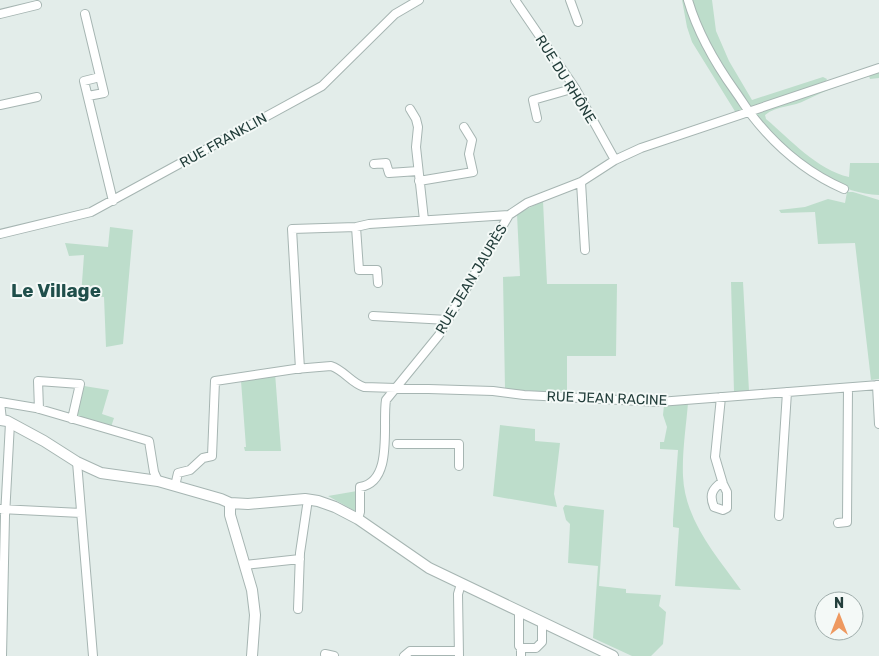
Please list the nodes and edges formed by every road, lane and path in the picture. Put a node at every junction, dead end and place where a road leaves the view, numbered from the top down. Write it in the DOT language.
graph roads {
  1 [pos="419,0"];
  2 [pos="514,0"];
  3 [pos="570,0"];
  4 [pos="688,0"];
  5 [pos="37,5"];
  6 [pos="0,14"];
  7 [pos="85,14"];
  8 [pos="578,22"];
  9 [pos="879,68"];
  10 [pos="100,77"];
  11 [pos="575,88"];
  12 [pos="88,96"];
  13 [pos="37,98"];
  14 [pos="0,105"];
  15 [pos="410,109"];
  16 [pos="749,112"];
  17 [pos="537,118"];
  18 [pos="464,127"];
  19 [pos="615,160"];
  20 [pos="374,164"];
  21 [pos="418,171"];
  22 [pos="420,181"];
  23 [pos="581,182"];
  24 [pos="844,188"];
  25 [pos="112,201"];
  26 [pos="508,215"];
  27 [pos="424,220"];
  28 [pos="356,227"];
  29 [pos="0,234"];
  30 [pos="585,250"];
  31 [pos="378,283"];
  32 [pos="373,316"];
  33 [pos="448,320"];
  34 [pos="300,369"];
  35 [pos="878,385"];
  36 [pos="395,388"];
  37 [pos="848,388"];
  38 [pos="787,392"];
  39 [pos="722,397"];
  40 [pos="0,402"];
  41 [pos="39,409"];
  42 [pos="72,419"];
  43 [pos="4,421"];
  44 [pos="879,424"];
  45 [pos="391,444"];
  46 [pos="77,462"];
  47 [pos="459,466"];
  48 [pos="158,481"];
  49 [pos="722,482"];
  50 [pos="175,486"];
  51 [pos="230,503"];
  52 [pos="307,506"];
  53 [pos="3,509"];
  54 [pos="80,513"];
  55 [pos="780,516"];
  56 [pos="358,519"];
  57 [pos="838,523"];
  58 [pos="300,559"];
  59 [pos="245,565"];
  60 [pos="461,584"];
  61 [pos="298,609"];
  62 [pos="519,612"];
  63 [pos="542,622"];
  64 [pos="521,652"];
  65 [pos="325,654"];
  66 [pos="458,654"];
  67 [pos="2,656"];
  68 [pos="93,656"];
  69 [pos="252,656"];
  70 [pos="334,656"];
  71 [pos="404,656"];
  72 [pos="613,656"];
  1 -- 25 [label="street, RUE FRANKLIN"];
  2 -- 11 [label="street, RUE DU RHÔNE"];
  3 -- 8 [label="street"];
  4 -- 16 [label="street"];
  5 -- 6 [label="street"];
  7 -- 10 [label="street"];
  9 -- 16 [label="street, RUE JEAN JAURÈS"];
  10 -- 12 [label="street"];
  10 -- 12 [label="street"];
  11 -- 17 [label="street"];
  11 -- 19 [label="street, RUE DU RHÔNE"];
  12 -- 25 [label="street"];
  13 -- 14 [label="street"];
  15 -- 21 [label="street"];
  16 -- 19 [label="street, RUE JEAN JAURÈS"];
  16 -- 24 [label="street"];
  18 -- 22 [label="street"];
  19 -- 23 [label="street, RUE JEAN JAURÈS"];
  20 -- 21 [label="street"];
  21 -- 22 [label="street"];
  22 -- 27 [label="street"];
  23 -- 26 [label="street, RUE JEAN JAURÈS"];
  23 -- 30 [label="street"];
  25 -- 29 [label="street, RUE FRANKLIN"];
  26 -- 27 [label="street"];
  26 -- 33 [label="street, RUE JEAN JAURÈS"];
  27 -- 28 [label="street"];
  28 -- 31 [label="street"];
  28 -- 34 [label="street"];
  32 -- 33 [label="street"];
  33 -- 36 [label="street, RUE JEAN JAURÈS"];
  34 -- 36 [label="street, RUE JEAN RACINE"];
  34 -- 50 [label="street, RUE JEAN RACINE"];
  35 -- 37 [label="street, RUE JEAN RACINE"];
  35 -- 44 [label="street"];
  36 -- 39 [label="street, RUE JEAN RACINE"];
  36 -- 45 [label="street, RUE JEAN JAURÈS"];
  37 -- 38 [label="street, RUE JEAN RACINE"];
  37 -- 57 [label="street"];
  38 -- 39 [label="street, RUE JEAN RACINE"];
  38 -- 55 [label="street"];
  39 -- 49 [label="street"];
  40 -- 41 [label="street"];
  40 -- 43 [label="street"];
  41 -- 42 [label="street"];
  41 -- 42 [label="street"];
  42 -- 48 [label="street"];
  43 -- 46 [label="street"];
  43 -- 53 [label="street"];
  45 -- 47 [label="street"];
  45 -- 56 [label="street, RUE JEAN JAURÈS"];
  46 -- 48 [label="street"];
  46 -- 54 [label="street"];
  48 -- 50 [label="street"];
  50 -- 51 [label="street"];
  51 -- 56 [label="street"];
  51 -- 59 [label="street"];
  52 -- 58 [label="street"];
  53 -- 54 [label="street"];
  53 -- 67 [label="street"];
  54 -- 68 [label="street"];
  56 -- 60 [label="street"];
  58 -- 59 [label="street"];
  58 -- 61 [label="street"];
  59 -- 69 [label="street"];
  60 -- 62 [label="street"];
  60 -- 66 [label="street"];
  62 -- 63 [label="street"];
  62 -- 64 [label="street"];
  63 -- 64 [label="street"];
  63 -- 72 [label="street"];
  65 -- 70 [label="street"];
  66 -- 71 [label="street"];
}
